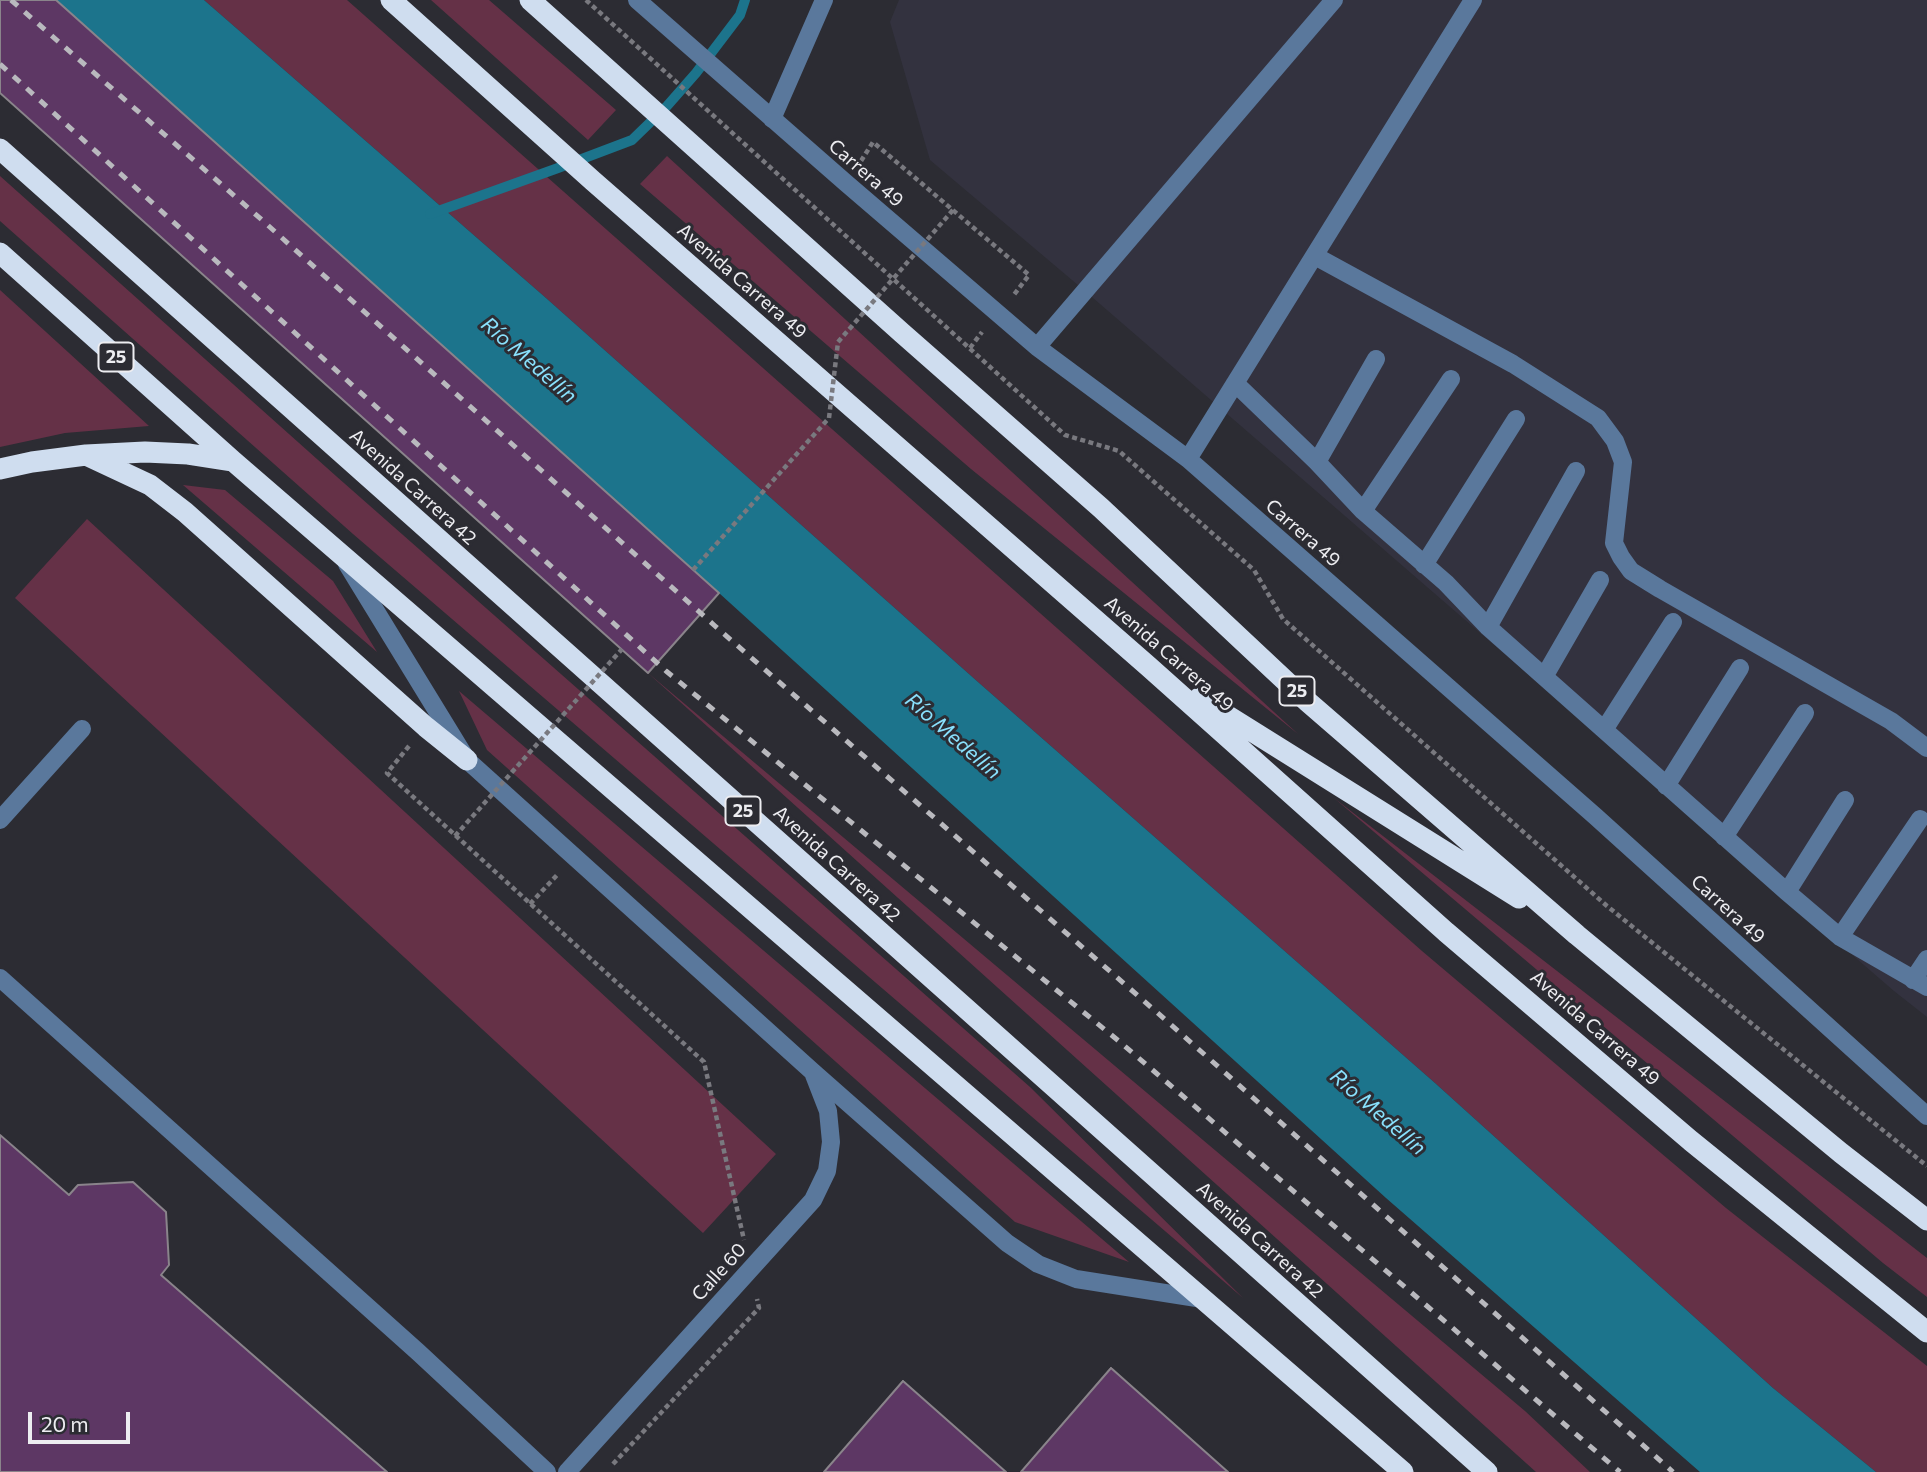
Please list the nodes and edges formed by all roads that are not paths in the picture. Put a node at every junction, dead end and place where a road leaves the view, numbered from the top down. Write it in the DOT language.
graph roads {
  1 [pos="391,0"];
  2 [pos="530,0"];
  3 [pos="637,0"];
  4 [pos="824,0"];
  5 [pos="1334,0"];
  6 [pos="1473,0"];
  7 [pos="772,119"];
  8 [pos="0,149"];
  9 [pos="0,253"];
  10 [pos="1315,256"];
  11 [pos="1037,347"];
  12 [pos="1376,359"];
  13 [pos="1451,379"];
  14 [pos="1235,383"];
  15 [pos="1516,419"];
  16 [pos="86,455"];
  17 [pos="1188,459"];
  18 [pos="233,461"];
  19 [pos="1317,462"];
  20 [pos="0,469"];
  21 [pos="1576,471"];
  22 [pos="1363,512"];
  23 [pos="341,555"];
  24 [pos="1424,565"];
  25 [pos="1601,580"];
  26 [pos="1673,622"];
  27 [pos="1488,627"];
  28 [pos="1149,666"];
  29 [pos="1741,668"];
  30 [pos="1544,677"];
  31 [pos="1805,713"];
  32 [pos="82,729"];
  33 [pos="1604,730"];
  34 [pos="1927,748"];
  35 [pos="467,761"];
  36 [pos="1666,786"];
  37 [pos="1845,800"];
  38 [pos="1920,819"];
  39 [pos="0,820"];
  40 [pos="1724,837"];
  41 [pos="1787,892"];
  42 [pos="1577,935"];
  43 [pos="1840,937"];
  44 [pos="1927,959"];
  45 [pos="0,978"];
  46 [pos="1920,984"];
  47 [pos="813,1072"];
  48 [pos="1927,1116"];
  49 [pos="1927,1220"];
  50 [pos="1203,1299"];
  51 [pos="1927,1332"];
  52 [pos="547,1472"];
  53 [pos="567,1472"];
  54 [pos="1403,1472"];
  55 [pos="1487,1472"];
  1 -- 28 [label="highway, Avenida Carrera 49"];
  2 -- 42 [label="highway, 25"];
  3 -- 7 [label="street, Carrera 49"];
  4 -- 7 [label="street"];
  5 -- 11 [label="street"];
  6 -- 10 [label="street"];
  7 -- 11 [label="street, Carrera 49"];
  8 -- 55 [label="highway, Avenida Carrera 42 / 25"];
  9 -- 18 [label="highway, 25"];
  10 -- 14 [label="street"];
  10 -- 34 [label="street"];
  11 -- 17 [label="street, Carrera 49"];
  12 -- 19 [label="street"];
  13 -- 22 [label="street"];
  14 -- 17 [label="street"];
  14 -- 19 [label="street"];
  15 -- 24 [label="street"];
  16 -- 18 [label="highway"];
  16 -- 20 [label="highway"];
  16 -- 35 [label="highway"];
  17 -- 48 [label="street, Carrera 49"];
  18 -- 23 [label="highway, 25"];
  19 -- 22 [label="street"];
  21 -- 27 [label="street"];
  22 -- 24 [label="street"];
  23 -- 35 [label="street"];
  23 -- 50 [label="highway, 25"];
  24 -- 27 [label="street"];
  25 -- 30 [label="street"];
  26 -- 33 [label="street"];
  27 -- 30 [label="street"];
  28 -- 42 [label="highway"];
  28 -- 51 [label="highway, Avenida Carrera 49"];
  29 -- 36 [label="street"];
  30 -- 33 [label="street"];
  31 -- 40 [label="street"];
  32 -- 39 [label="street"];
  33 -- 36 [label="street"];
  35 -- 47 [label="street"];
  36 -- 40 [label="street"];
  37 -- 41 [label="street"];
  38 -- 43 [label="street"];
  40 -- 41 [label="street"];
  41 -- 43 [label="street"];
  42 -- 49 [label="highway, 25"];
  43 -- 46 [label="street"];
  44 -- 46 [label="street"];
  45 -- 52 [label="street"];
  47 -- 50 [label="street"];
  47 -- 53 [label="street, Calle 60"];
  50 -- 54 [label="highway, 25"];
}
